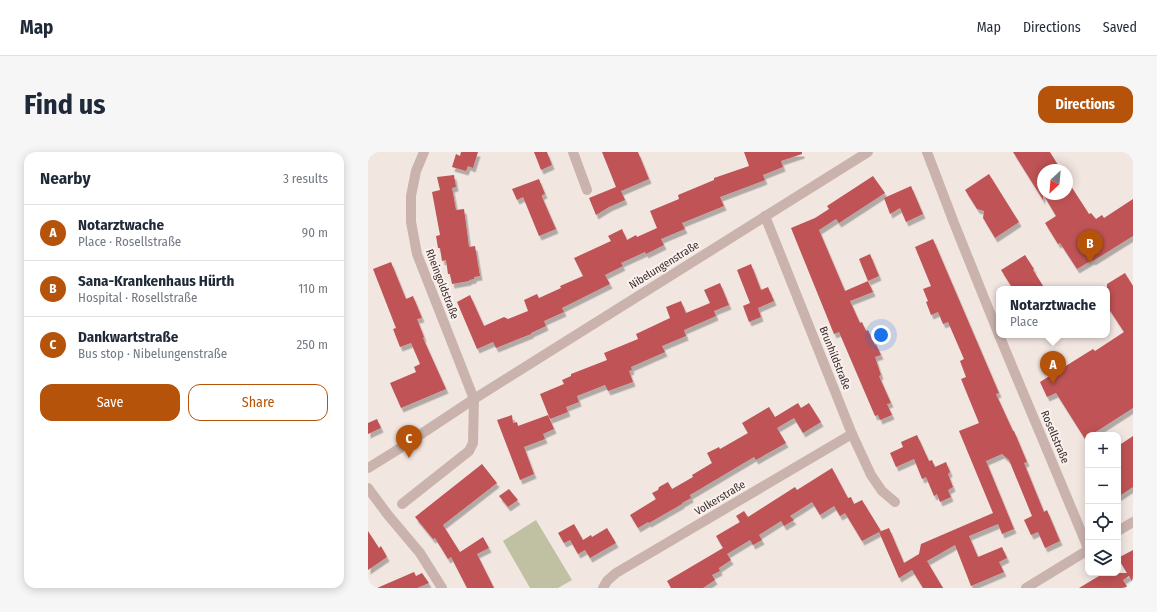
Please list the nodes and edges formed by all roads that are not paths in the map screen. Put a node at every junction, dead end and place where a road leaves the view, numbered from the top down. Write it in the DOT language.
graph roads {
  1 [pos="424,152"];
  2 [pos="573,152"];
  3 [pos="868,152"];
  4 [pos="927,152"];
  5 [pos="587,190"];
  6 [pos="765,216"];
  7 [pos="996,328"];
  8 [pos="1000,338"];
  9 [pos="474,399"];
  10 [pos="852,434"];
  11 [pos="368,468"];
  12 [pos="368,488"];
  13 [pos="895,502"];
  14 [pos="402,504"];
  15 [pos="1133,522"];
  16 [pos="1121,529"];
  17 [pos="1085,542"];
  18 [pos="1085,551"];
  19 [pos="442,588"];
  20 [pos="603,588"];
  21 [pos="1026,588"];
  1 -- 9 [label="street, Rheingoldstraße"];
  2 -- 5 [label="street"];
  3 -- 6 [label="street, Nibelungenstraße"];
  4 -- 7 [label="street, Rosellstraße"];
  6 -- 9 [label="street, Nibelungenstraße"];
  6 -- 10 [label="street, Brunhildstraße"];
  8 -- 17 [label="street, Rosellstraße"];
  9 -- 11 [label="street, Nibelungenstraße"];
  9 -- 14 [label="street"];
  10 -- 13 [label="street, Brunhildstraße"];
  10 -- 20 [label="street, Volkerstraße"];
  12 -- 19 [label="street"];
  15 -- 16 [label="street"];
  18 -- 21 [label="street"];
}
